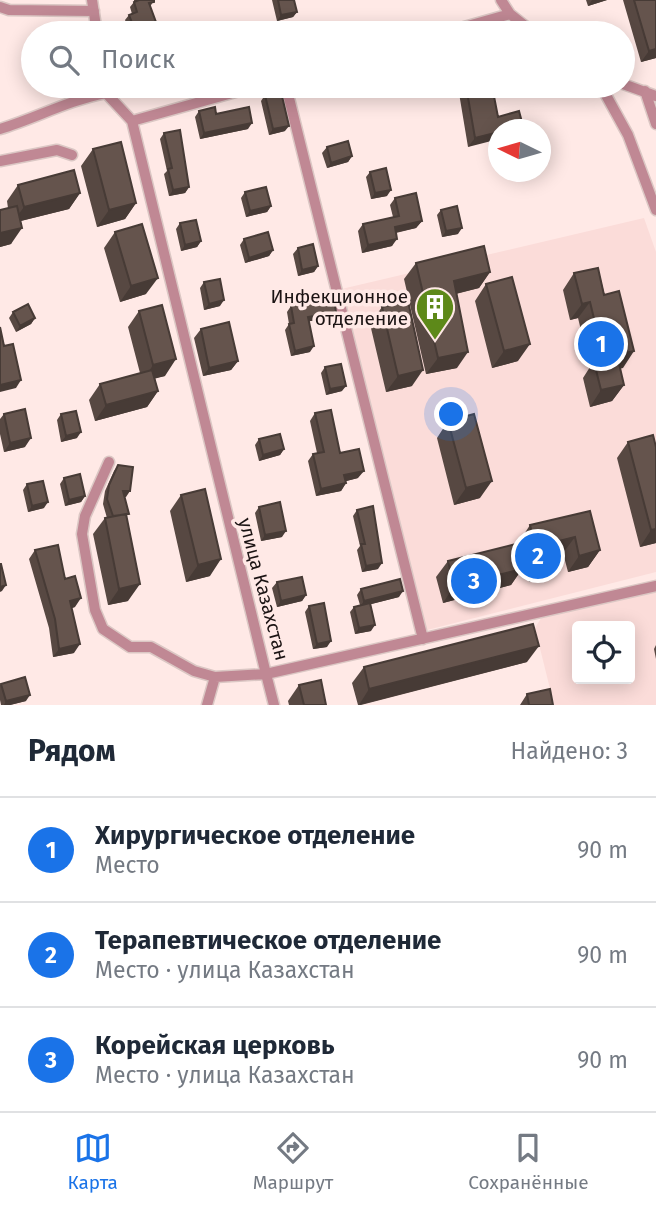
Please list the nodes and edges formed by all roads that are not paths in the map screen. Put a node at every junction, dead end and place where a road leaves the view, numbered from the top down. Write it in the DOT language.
graph roads {
  1 [pos="501,0"];
  2 [pos="93,5"];
  3 [pos="0,7"];
  4 [pos="510,15"];
  5 [pos="488,21"];
  6 [pos="518,21"];
  7 [pos="635,88"];
  8 [pos="645,92"];
  9 [pos="656,96"];
  10 [pos="80,98"];
  11 [pos="112,98"];
  12 [pos="218,98"];
  13 [pos="289,98"];
  14 [pos="608,98"];
  15 [pos="132,124"];
  16 [pos="656,124"];
  17 [pos="0,129"];
  18 [pos="72,155"];
  19 [pos="0,161"];
  20 [pos="656,210"];
  21 [pos="109,462"];
  22 [pos="656,586"];
  23 [pos="423,639"];
  24 [pos="266,674"];
  25 [pos="215,677"];
  26 [pos="207,705"];
  27 [pos="274,705"];
  1 -- 4 [label="street"];
  2 -- 3 [label="street"];
  4 -- 5 [label="street"];
  4 -- 6 [label="street"];
  7 -- 8 [label="street"];
  8 -- 9 [label="street"];
  8 -- 16 [label="street"];
  10 -- 17 [label="street"];
  11 -- 15 [label="street"];
  12 -- 15 [label="street"];
  13 -- 23 [label="street"];
  14 -- 20 [label="street"];
  15 -- 24 [label="street, улица Казахстан"];
  18 -- 19 [label="street"];
  21 -- 25 [label="street"];
  22 -- 23 [label="street, улица Казахстан"];
  23 -- 24 [label="street, улица Казахстан"];
  24 -- 25 [label="street"];
  24 -- 27 [label="street"];
  25 -- 26 [label="street"];
}
